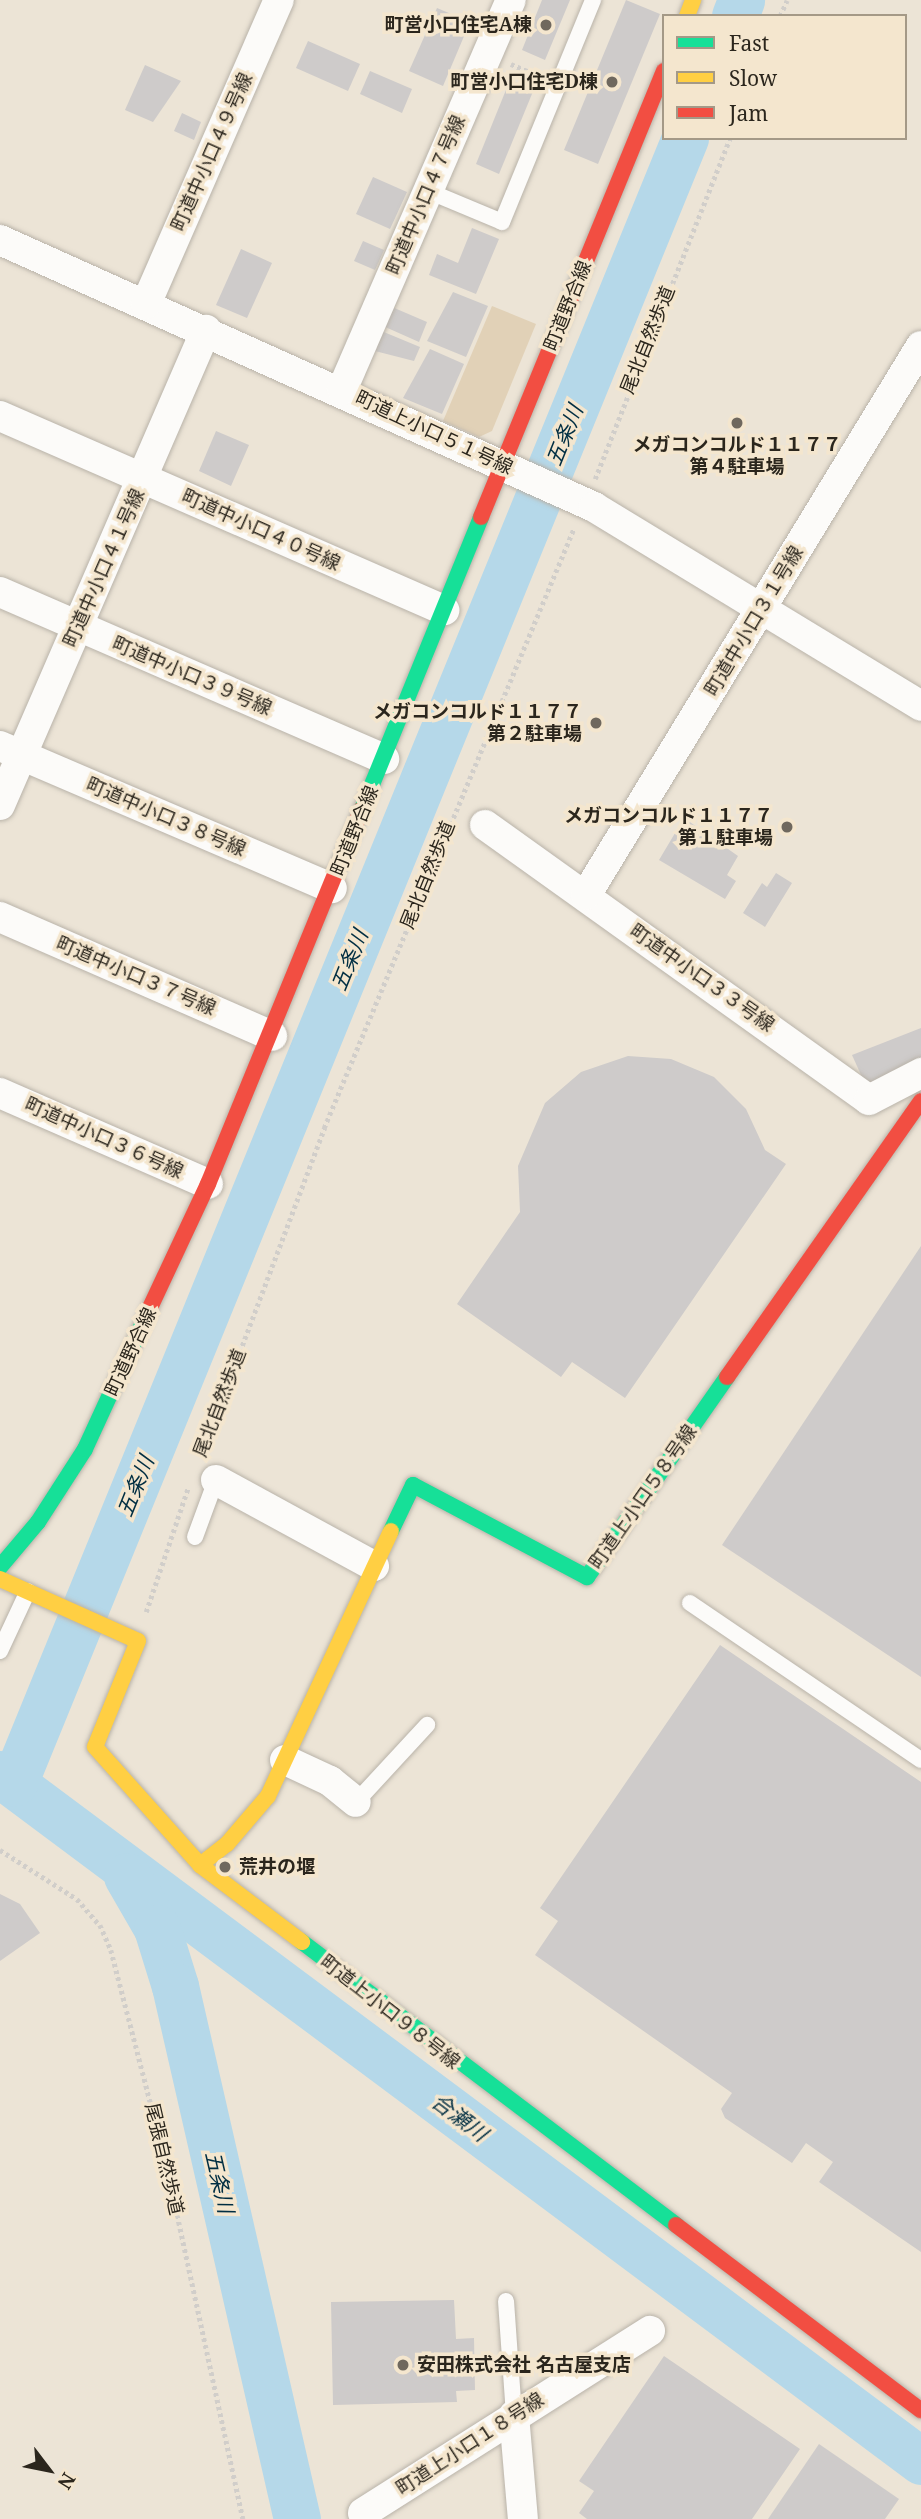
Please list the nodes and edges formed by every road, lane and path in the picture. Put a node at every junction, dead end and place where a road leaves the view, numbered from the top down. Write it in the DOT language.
graph roads {
  1 [pos="279,0"];
  2 [pos="511,0"];
  3 [pos="593,0"];
  4 [pos="487,54"];
  5 [pos="662,76"];
  6 [pos="559,83"];
  7 [pos="729,140"];
  8 [pos="428,191"];
  9 [pos="0,240"];
  10 [pos="146,304"];
  11 [pos="206,330"];
  12 [pos="921,346"];
  13 [pos="342,390"];
  14 [pos="0,416"];
  15 [pos="508,469"];
  16 [pos="144,479"];
  17 [pos="587,504"];
  18 [pos="0,592"];
  19 [pos="761,609"];
  20 [pos="445,610"];
  21 [pos="79,626"];
  22 [pos="921,706"];
  23 [pos="11,751"];
  24 [pos="384,759"];
  25 [pos="0,805"];
  26 [pos="485,825"];
  27 [pos="332,888"];
  28 [pos="586,895"];
  29 [pos="0,917"];
  30 [pos="272,1035"];
  31 [pos="921,1073"];
  32 [pos="0,1093"];
  33 [pos="921,1101"];
  34 [pos="208,1184"];
  35 [pos="201,1476"];
  36 [pos="195,1536"];
  37 [pos="374,1566"];
  38 [pos="0,1567"];
  39 [pos="0,1579"];
  40 [pos="32,1589"];
  41 [pos="690,1603"];
  42 [pos="136,1635"];
  43 [pos="0,1651"];
  44 [pos="427,1725"];
  45 [pos="285,1760"];
  46 [pos="921,1760"];
  47 [pos="356,1802"];
  48 [pos="0,1850"];
  49 [pos="200,1865"];
  50 [pos="506,2301"];
  51 [pos="650,2331"];
  52 [pos="921,2410"];
  53 [pos="514,2415"];
  54 [pos="363,2513"];
  55 [pos="243,2519"];
  56 [pos="523,2519"];
  1 -- 10 [label="street, 町道中小口４９号線"];
  2 -- 4 [label="street, 町道中小口４７号線"];
  3 -- 6 [label="lane"];
  4 -- 6 [label="path"];
  4 -- 8 [label="street, 町道中小口４７号線"];
  5 -- 15 [label="street, 町道野合線"];
  6 -- 8 [label="lane"];
  7 -- 17 [label="path, 尾北自然歩道"];
  8 -- 13 [label="street, 町道中小口４７号線"];
  9 -- 10 [label="street, 町道上小口５１号線"];
  10 -- 11 [label="street, 町道上小口５１号線"];
  11 -- 13 [label="street, 町道上小口５１号線"];
  11 -- 16 [label="street, 町道中小口４１号線"];
  12 -- 19 [label="street, 町道中小口３１号線"];
  13 -- 15 [label="street, 町道上小口５１号線"];
  14 -- 16 [label="street, 町道中小口４０号線"];
  15 -- 17 [label="street, 町道上小口５１号線"];
  15 -- 20 [label="street, 町道野合線"];
  16 -- 20 [label="street, 町道中小口４０号線"];
  16 -- 21 [label="street, 町道中小口４１号線"];
  17 -- 19 [label="street, 町道上小口５１号線"];
  17 -- 35 [label="path, 尾北自然歩道"];
  18 -- 21 [label="street, 町道中小口３９号線"];
  19 -- 22 [label="street, 町道上小口５１号線"];
  19 -- 28 [label="street, 町道中小口３１号線"];
  20 -- 24 [label="street, 町道野合線"];
  21 -- 23 [label="street, 町道中小口４１号線"];
  21 -- 24 [label="street, 町道中小口３９号線"];
  23 -- 25 [label="street, 町道中小口４１号線"];
  23 -- 27 [label="street, 町道中小口３８号線"];
  24 -- 27 [label="street, 町道野合線"];
  26 -- 28 [label="street, 町道中小口３３号線"];
  27 -- 30 [label="street, 町道野合線"];
  28 -- 31 [label="street, 町道中小口３３号線"];
  29 -- 30 [label="street, 町道中小口３７号線"];
  30 -- 34 [label="street, 町道野合線"];
  32 -- 34 [label="street, 町道中小口３６号線"];
  33 -- 37 [label="street, 町道上小口５８号線"];
  34 -- 38 [label="street, 町道野合線"];
  35 -- 36 [label="lane"];
  35 -- 37 [label="street"];
  35 -- 42 [label="path, 尾北自然歩道"];
  37 -- 45 [label="street, 町道上小口５８号線"];
  39 -- 40 [label="street"];
  40 -- 42 [label="street"];
  40 -- 43 [label="lane"];
  41 -- 46 [label="lane"];
  42 -- 49 [label="street, 町道上小口９８号線"];
  44 -- 47 [label="lane"];
  45 -- 47 [label="street"];
  45 -- 49 [label="street, 町道上小口５８号線"];
  48 -- 55 [label="path, 尾張自然歩道"];
  49 -- 52 [label="street, 町道上小口９８号線"];
  50 -- 53 [label="lane"];
  51 -- 53 [label="street, 町道上小口１８号線"];
  53 -- 54 [label="street, 町道上小口１８号線"];
  53 -- 56 [label="street"];
}
